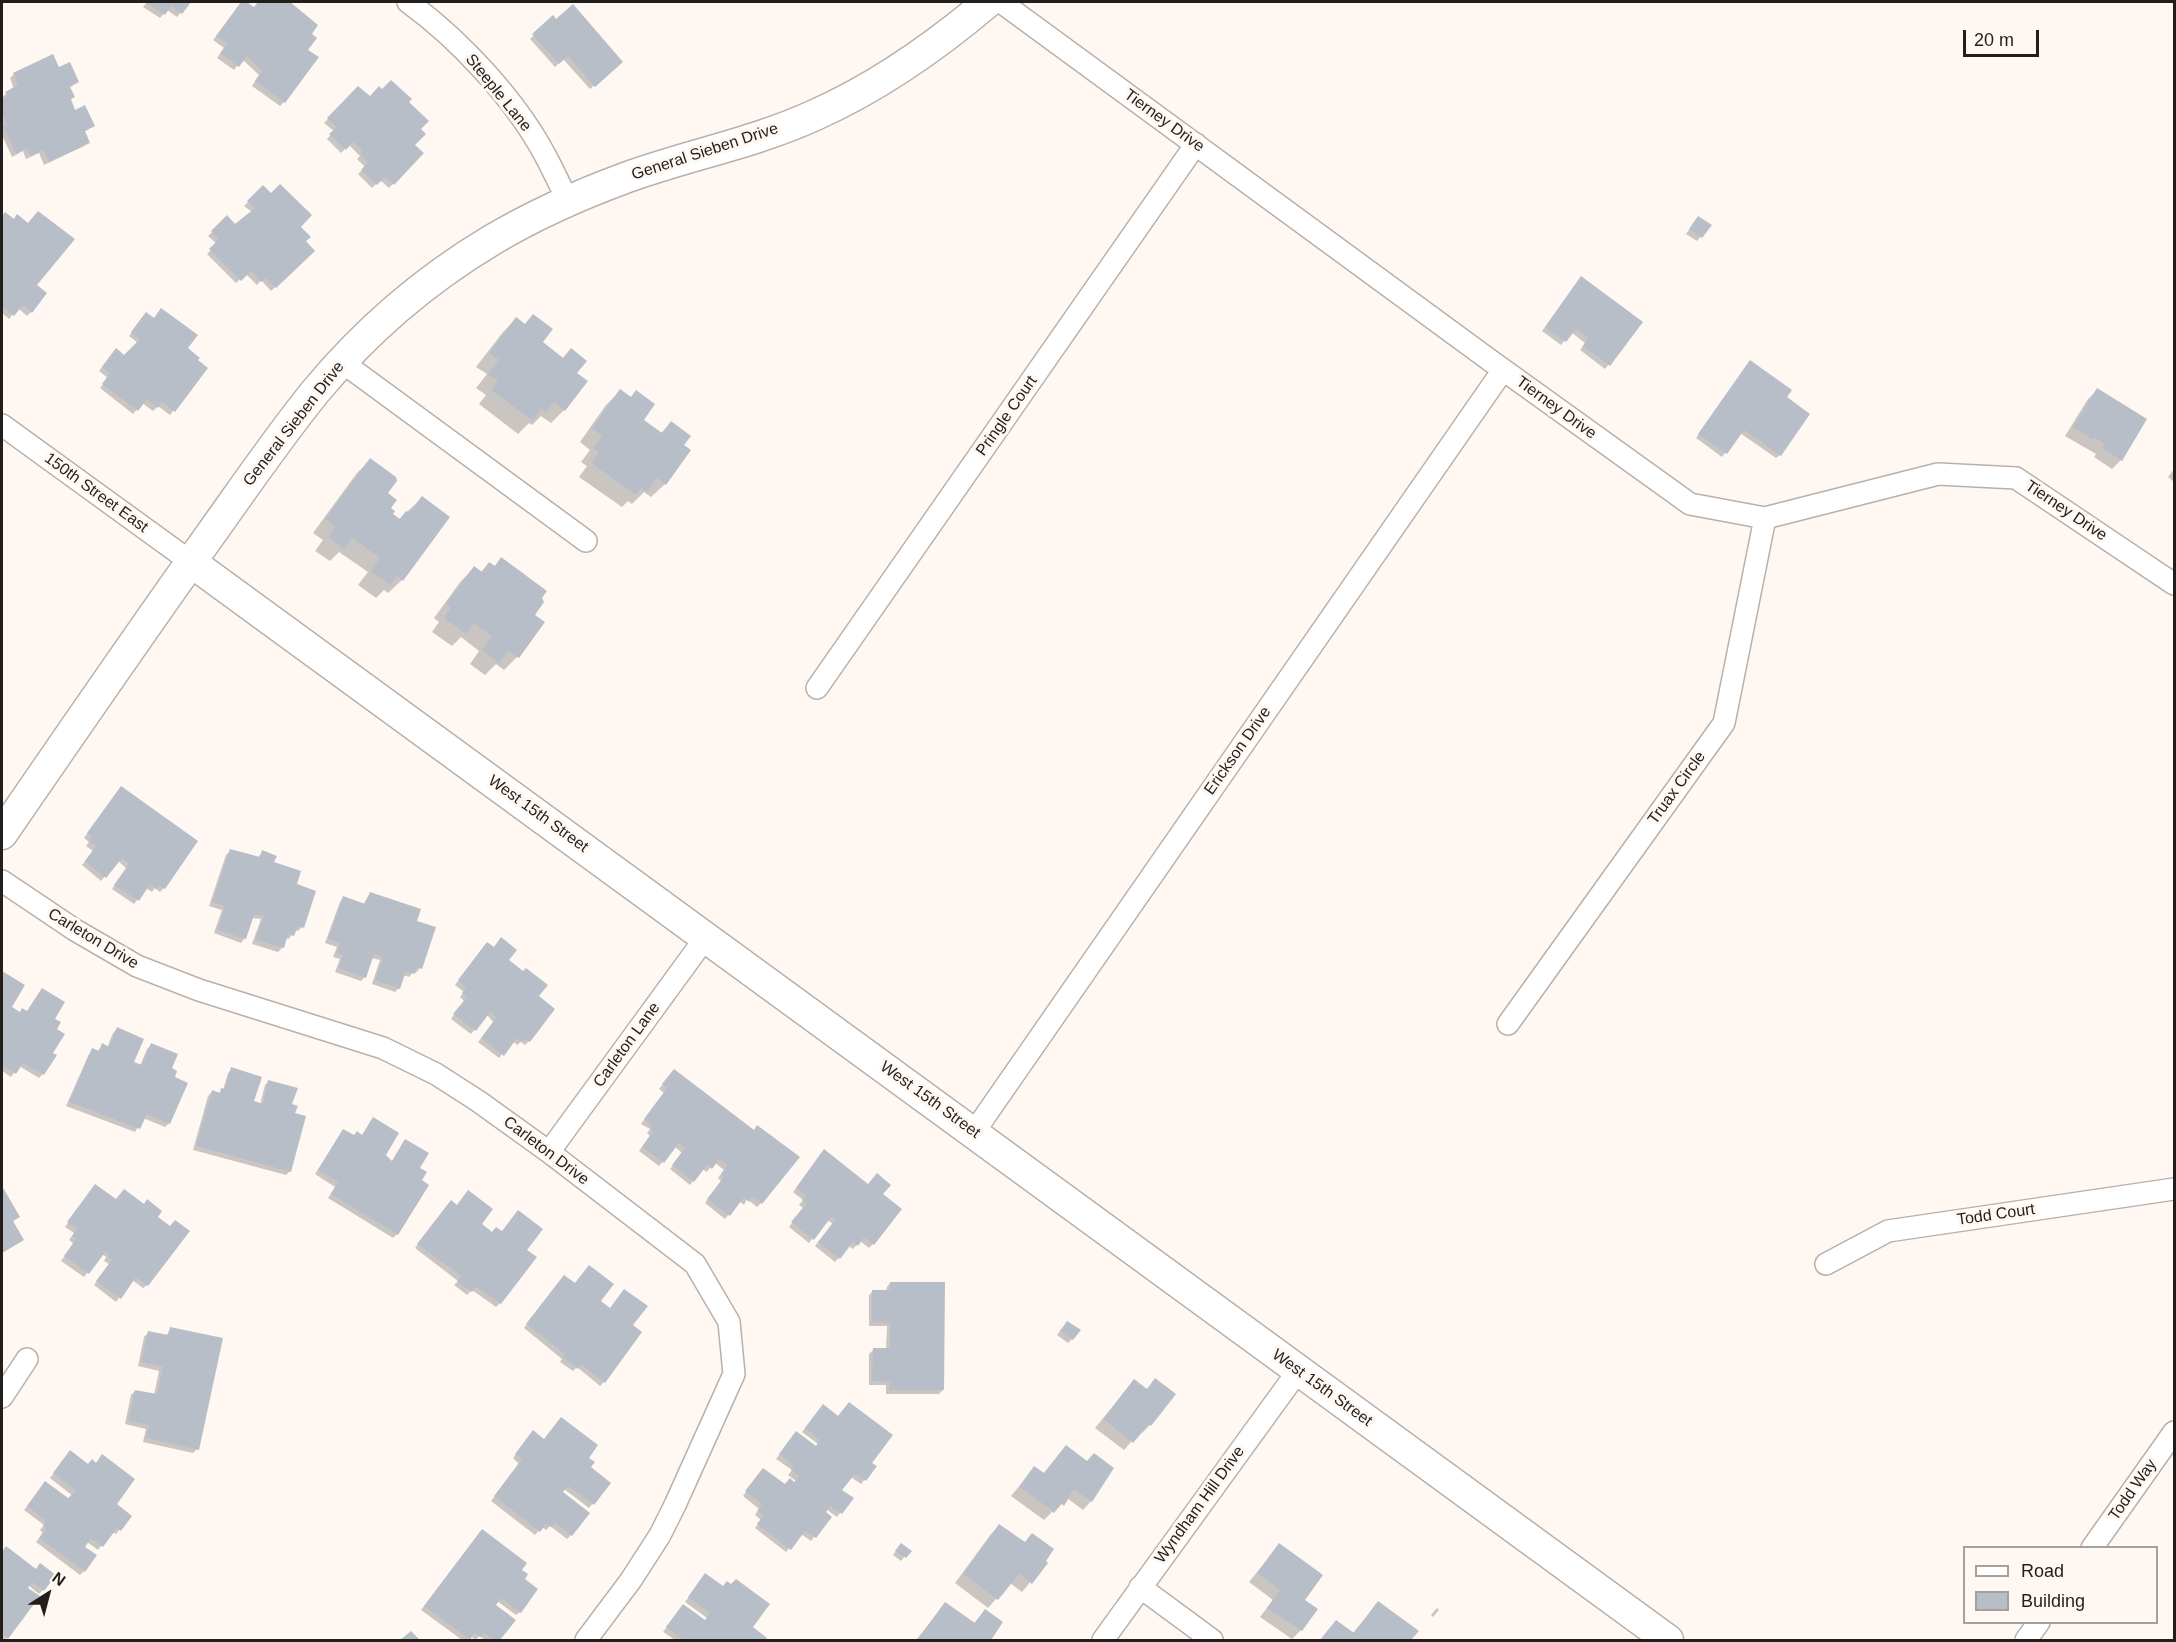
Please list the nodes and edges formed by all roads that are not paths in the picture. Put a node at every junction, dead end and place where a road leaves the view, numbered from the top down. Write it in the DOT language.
graph roads {
  1 [pos="408,2"];
  2 [pos="988,2"];
  3 [pos="1001,2"];
  4 [pos="1196,144"];
  5 [pos="568,201"];
  6 [pos="342,362"];
  7 [pos="1503,370"];
  8 [pos="2,425"];
  9 [pos="1765,518"];
  10 [pos="586,541"];
  11 [pos="191,562"];
  12 [pos="2175,584"];
  13 [pos="817,688"];
  14 [pos="2,834"];
  15 [pos="2,881"];
  16 [pos="706,937"];
  17 [pos="1509,1024"];
  18 [pos="974,1132"];
  19 [pos="549,1152"];
  20 [pos="2175,1189"];
  21 [pos="1826,1264"];
  22 [pos="27,1359"];
  23 [pos="1298,1371"];
  24 [pos="2,1397"];
  25 [pos="2175,1432"];
  26 [pos="2093,1546"];
  27 [pos="1140,1587"];
  28 [pos="2038,1624"];
  29 [pos="586,1641"];
  30 [pos="1103,1641"];
  31 [pos="1212,1641"];
  32 [pos="1668,1641"];
  33 [pos="2026,1641"];
  1 -- 5 [label="street, Steeple Lane"];
  2 -- 5 [label="street, General Sieben Drive"];
  3 -- 4 [label="street, Tierney Drive"];
  4 -- 7 [label="street, Tierney Drive"];
  4 -- 13 [label="street, Pringle Court"];
  5 -- 6 [label="street, General Sieben Drive"];
  6 -- 10 [label="street"];
  6 -- 11 [label="street, General Sieben Drive"];
  7 -- 9 [label="street, Tierney Drive"];
  7 -- 18 [label="street, Erickson Drive"];
  8 -- 11 [label="street, 150th Street East"];
  9 -- 12 [label="street, Tierney Drive"];
  9 -- 17 [label="street, Truax Circle"];
  11 -- 14 [label="street, General Sieben Drive"];
  11 -- 16 [label="street, West 15th Street"];
  15 -- 19 [label="street, Carleton Drive"];
  16 -- 18 [label="street, West 15th Street"];
  16 -- 19 [label="street, Carleton Lane"];
  18 -- 23 [label="street, West 15th Street"];
  19 -- 29 [label="street, Carleton Drive"];
  20 -- 21 [label="street, Todd Court"];
  22 -- 24 [label="street"];
  23 -- 27 [label="street, Wyndham Hill Drive"];
  23 -- 32 [label="street, West 15th Street"];
  25 -- 26 [label="street, Todd Way"];
  27 -- 30 [label="street, Wyndham Hill Drive"];
  27 -- 31 [label="street"];
  28 -- 33 [label="street"];
}
